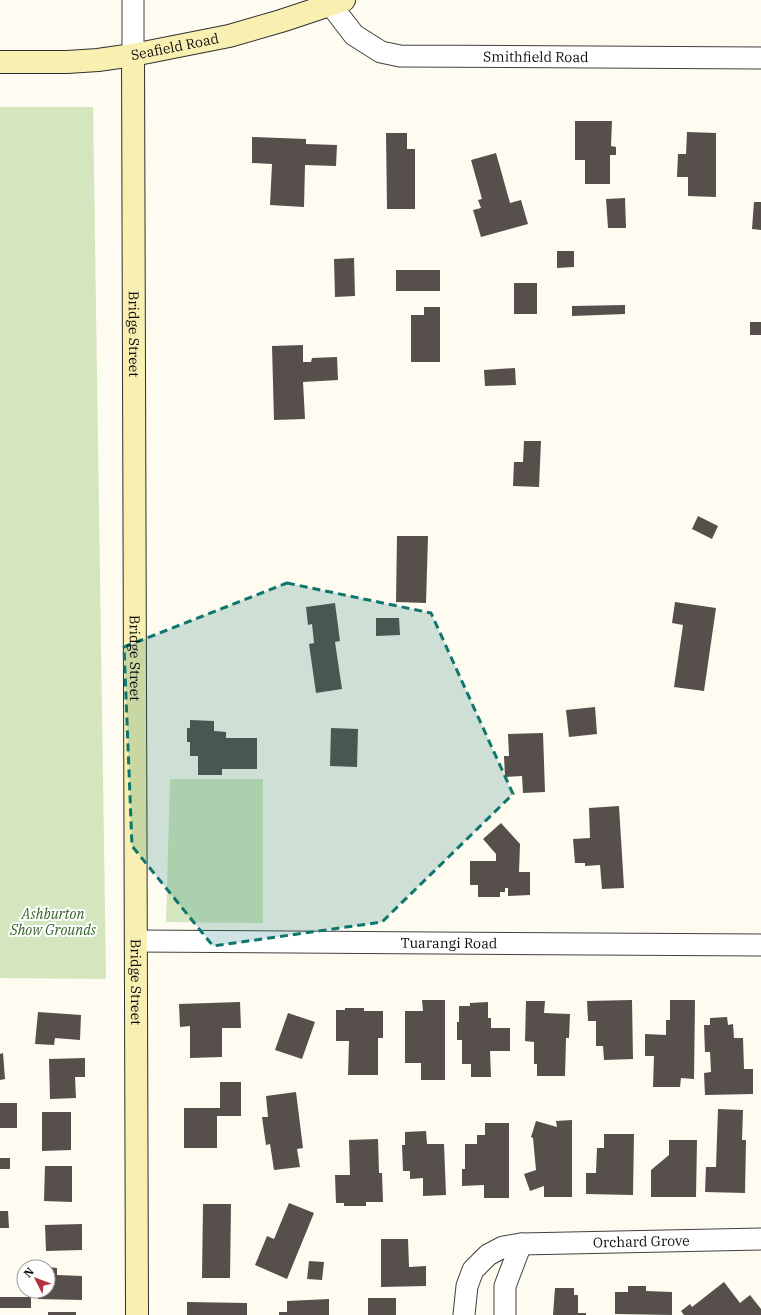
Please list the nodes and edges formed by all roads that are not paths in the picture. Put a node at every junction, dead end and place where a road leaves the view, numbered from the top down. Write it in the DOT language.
graph roads {
  1 [pos="133,0"];
  2 [pos="337,2"];
  3 [pos="133,55"];
  4 [pos="761,58"];
  5 [pos="0,62"];
  6 [pos="136,941"];
  7 [pos="761,944"];
  8 [pos="761,1239"];
  9 [pos="521,1244"];
  10 [pos="137,1315"];
  11 [pos="464,1315"];
  12 [pos="505,1315"];
  1 -- 3 [label="street, Bridge Street"];
  2 -- 3 [label="street, Seafield Road"];
  2 -- 4 [label="street, Smithfield Road"];
  3 -- 5 [label="street, Seafield Road"];
  3 -- 6 [label="street, Bridge Street"];
  6 -- 7 [label="street, Tuarangi Road"];
  6 -- 10 [label="street, Bridge Street"];
  8 -- 9 [label="street, Orchard Grove"];
  9 -- 11 [label="street, Orchard Grove"];
  9 -- 12 [label="street"];
}
